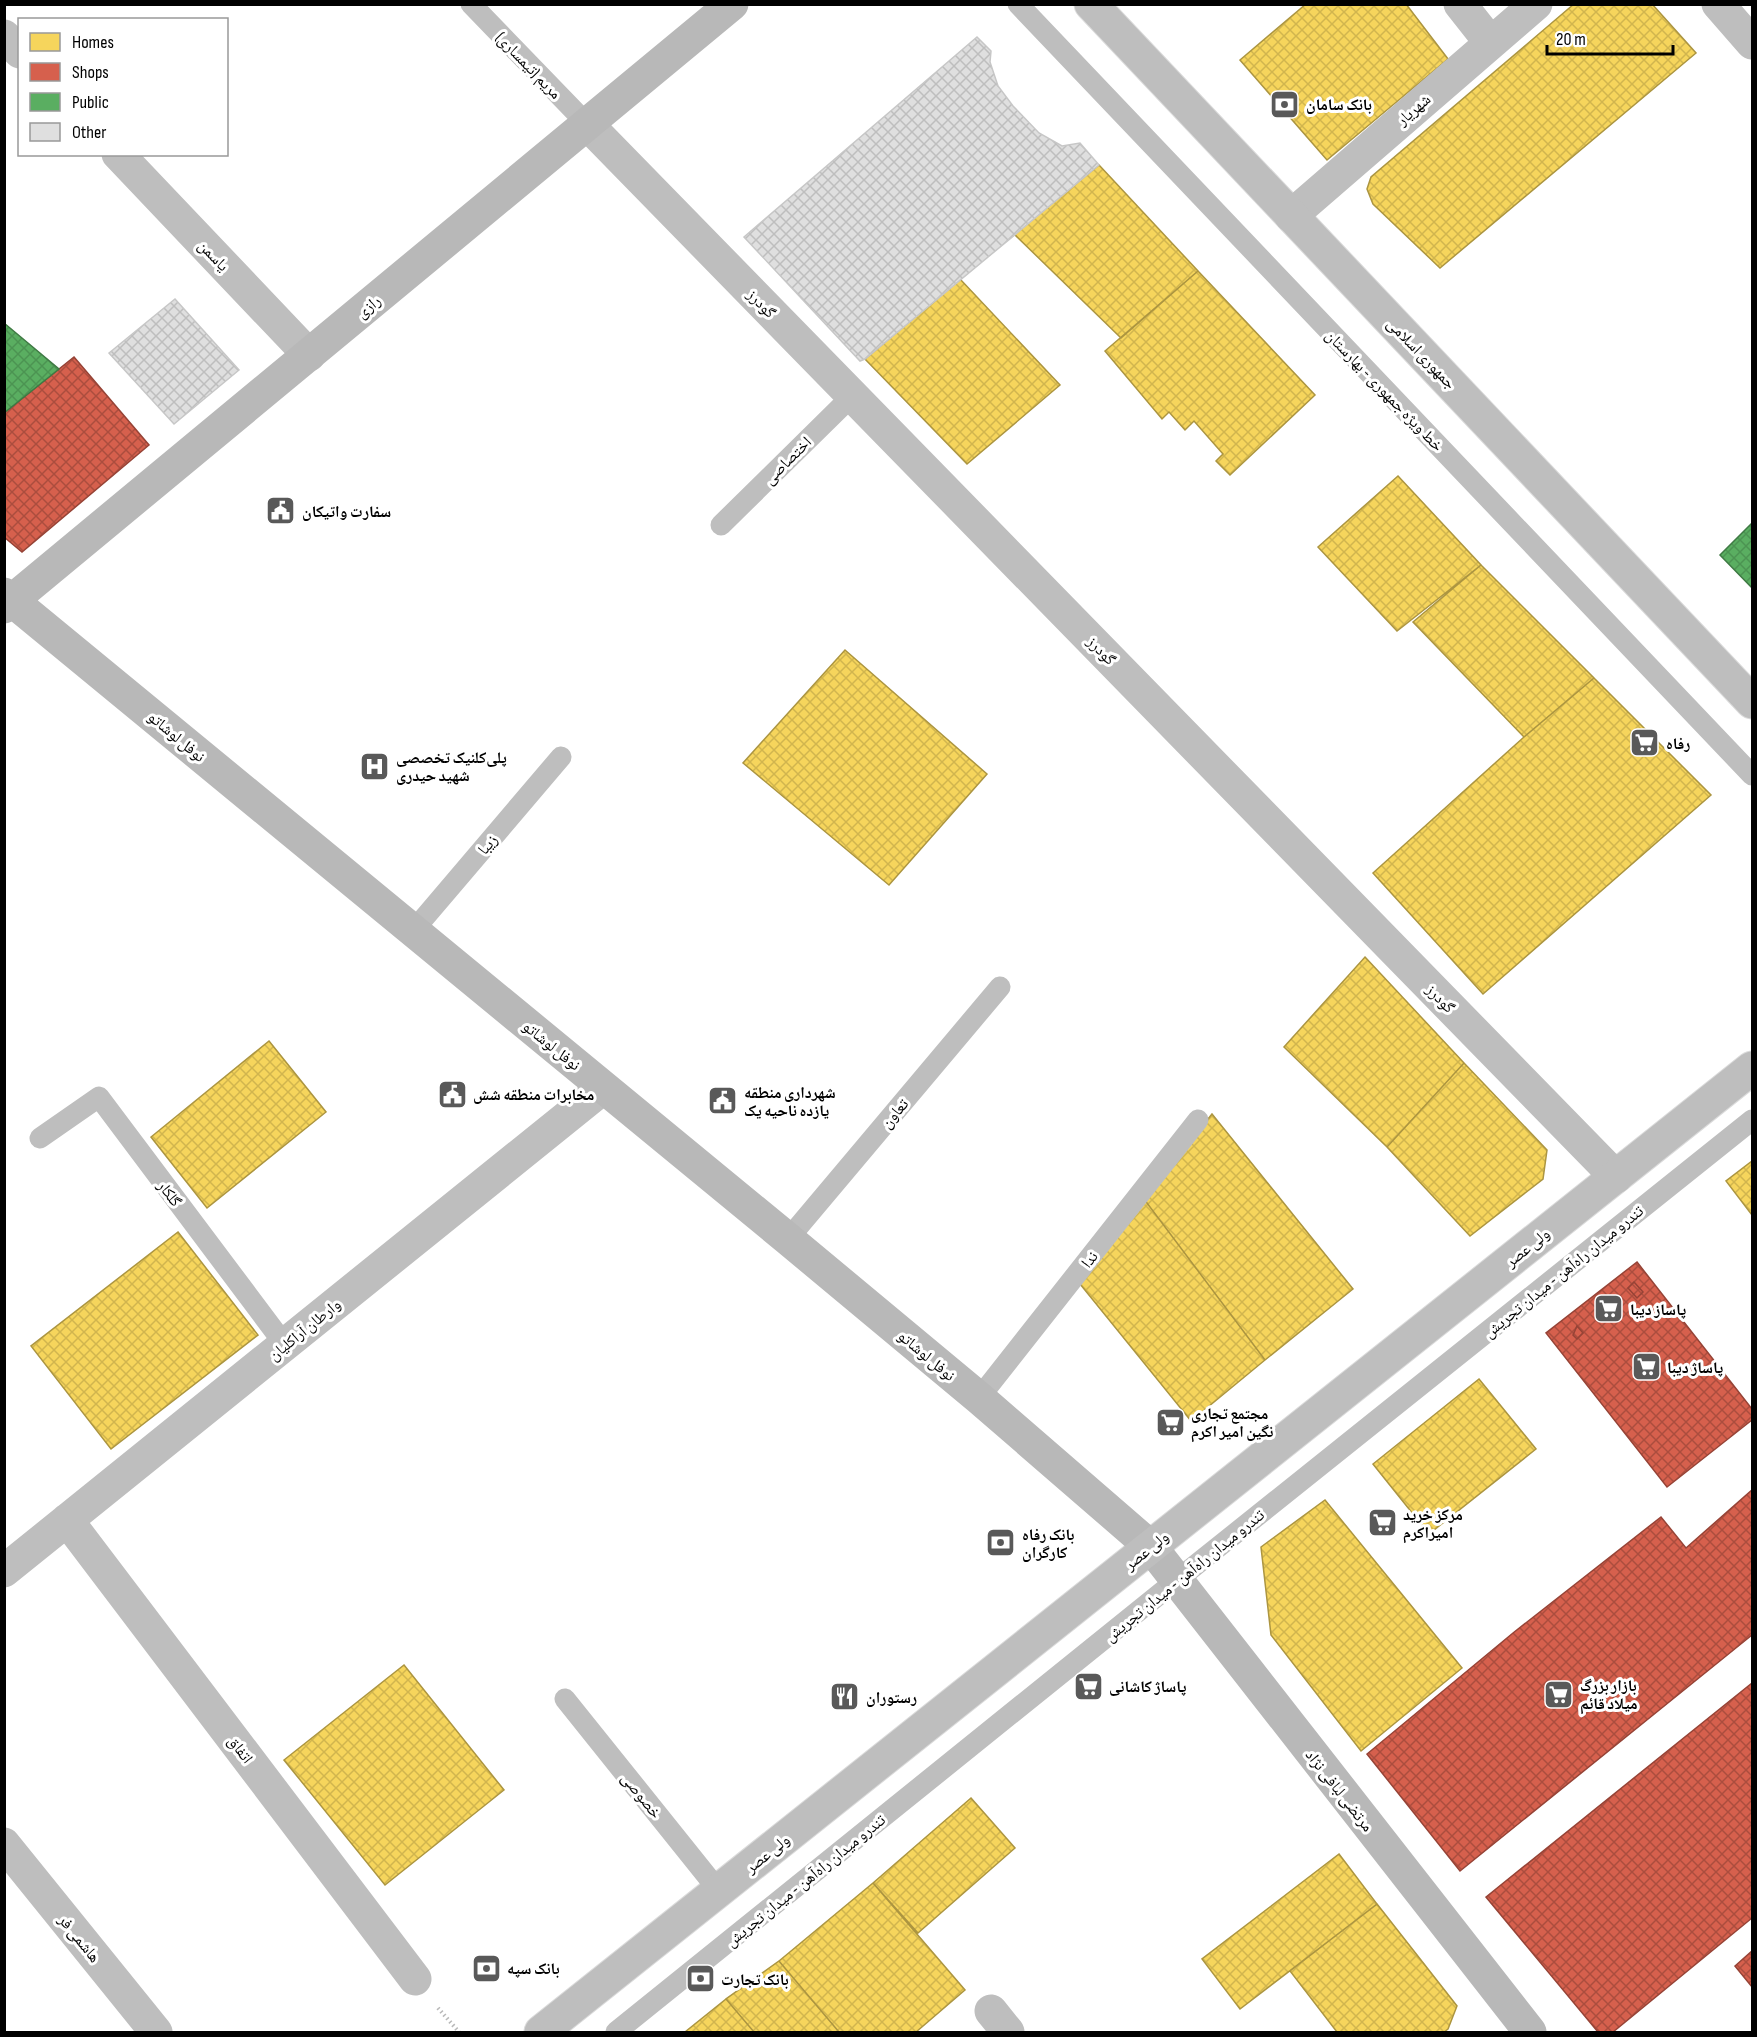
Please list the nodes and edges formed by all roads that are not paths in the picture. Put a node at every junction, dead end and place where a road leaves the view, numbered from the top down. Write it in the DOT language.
graph roads {
  1 [pos="471,4"];
  2 [pos="732,4"];
  3 [pos="1018,4"];
  4 [pos="1091,4"];
  5 [pos="1460,4"];
  6 [pos="1536,4"];
  7 [pos="1718,4"];
  8 [pos="4,36"];
  9 [pos="1490,42"];
  10 [pos="1752,43"];
  11 [pos="18,50"];
  12 [pos="588,124"];
  13 [pos="120,156"];
  14 [pos="1291,216"];
  15 [pos="309,355"];
  16 [pos="853,395"];
  17 [pos="721,525"];
  18 [pos="7,601"];
  19 [pos="1752,702"];
  20 [pos="561,758"];
  21 [pos="1752,775"];
  22 [pos="413,931"];
  23 [pos="1000,987"];
  24 [pos="1752,1068"];
  25 [pos="603,1088"];
  26 [pos="1198,1120"];
  27 [pos="1752,1120"];
  28 [pos="40,1138"];
  29 [pos="1616,1177"];
  30 [pos="788,1239"];
  31 [pos="285,1345"];
  32 [pos="979,1398"];
  33 [pos="67,1520"];
  34 [pos="1151,1547"];
  35 [pos="4,1571"];
  36 [pos="1177,1580"];
  37 [pos="565,1700"];
  38 [pos="4,1844"];
  39 [pos="719,1891"];
  40 [pos="415,1979"];
  41 [pos="156,2032"];
  42 [pos="541,2032"];
  43 [pos="616,2032"];
  44 [pos="1530,2032"];
  1 -- 12 [label="lane, مریم (تیمساری)"];
  2 -- 12 [label="main road, رازی"];
  3 -- 21 [label="lane, خط ویژه جمهوری - بهارستان"];
  4 -- 14 [label="street, جمهوری اسلامی"];
  5 -- 9 [label="street"];
  6 -- 9 [label="street, شهریار"];
  7 -- 10 [label="street"];
  8 -- 11 [label="street"];
  9 -- 14 [label="street, شهریار"];
  12 -- 15 [label="main road, رازی"];
  12 -- 16 [label="street, گودرز"];
  13 -- 15 [label="street, یاسمن"];
  14 -- 19 [label="street, جمهوری اسلامی"];
  15 -- 18 [label="main road, رازی"];
  16 -- 17 [label="lane, اختصاصی"];
  16 -- 29 [label="street, گودرز"];
  18 -- 22 [label="main road, نوفل لوشاتو"];
  20 -- 22 [label="lane, زیبا"];
  22 -- 25 [label="main road, نوفل لوشاتو"];
  23 -- 30 [label="lane, تعاون"];
  24 -- 29 [label="street, ولی عصر"];
  25 -- 30 [label="main road, نوفل لوشاتو"];
  25 -- 31 [label="street, وارطان آراکلیان"];
  26 -- 32 [label="lane, ندا"];
  27 -- 36 [label="lane, تندرو میدان راه‌آهن - میدان تجریش"];
  28 -- 31 [label="lane, گلکار"];
  29 -- 34 [label="street, ولی عصر"];
  30 -- 32 [label="main road, نوفل لوشاتو"];
  31 -- 33 [label="street, وارطان آراکلیان"];
  32 -- 34 [label="main road, نوفل لوشاتو"];
  33 -- 35 [label="street, وارطان آراکلیان"];
  33 -- 40 [label="street, اتفاق"];
  34 -- 36 [label="main road, مرتضی لبافی نژاد"];
  34 -- 39 [label="street, ولی عصر"];
  36 -- 43 [label="lane, تندرو میدان راه‌آهن - میدان تجریش"];
  36 -- 44 [label="main road, مرتضی لبافی نژاد"];
  37 -- 39 [label="lane, خصوصی"];
  38 -- 41 [label="street, هاشمی فر"];
  39 -- 42 [label="street, ولی عصر"];
}
